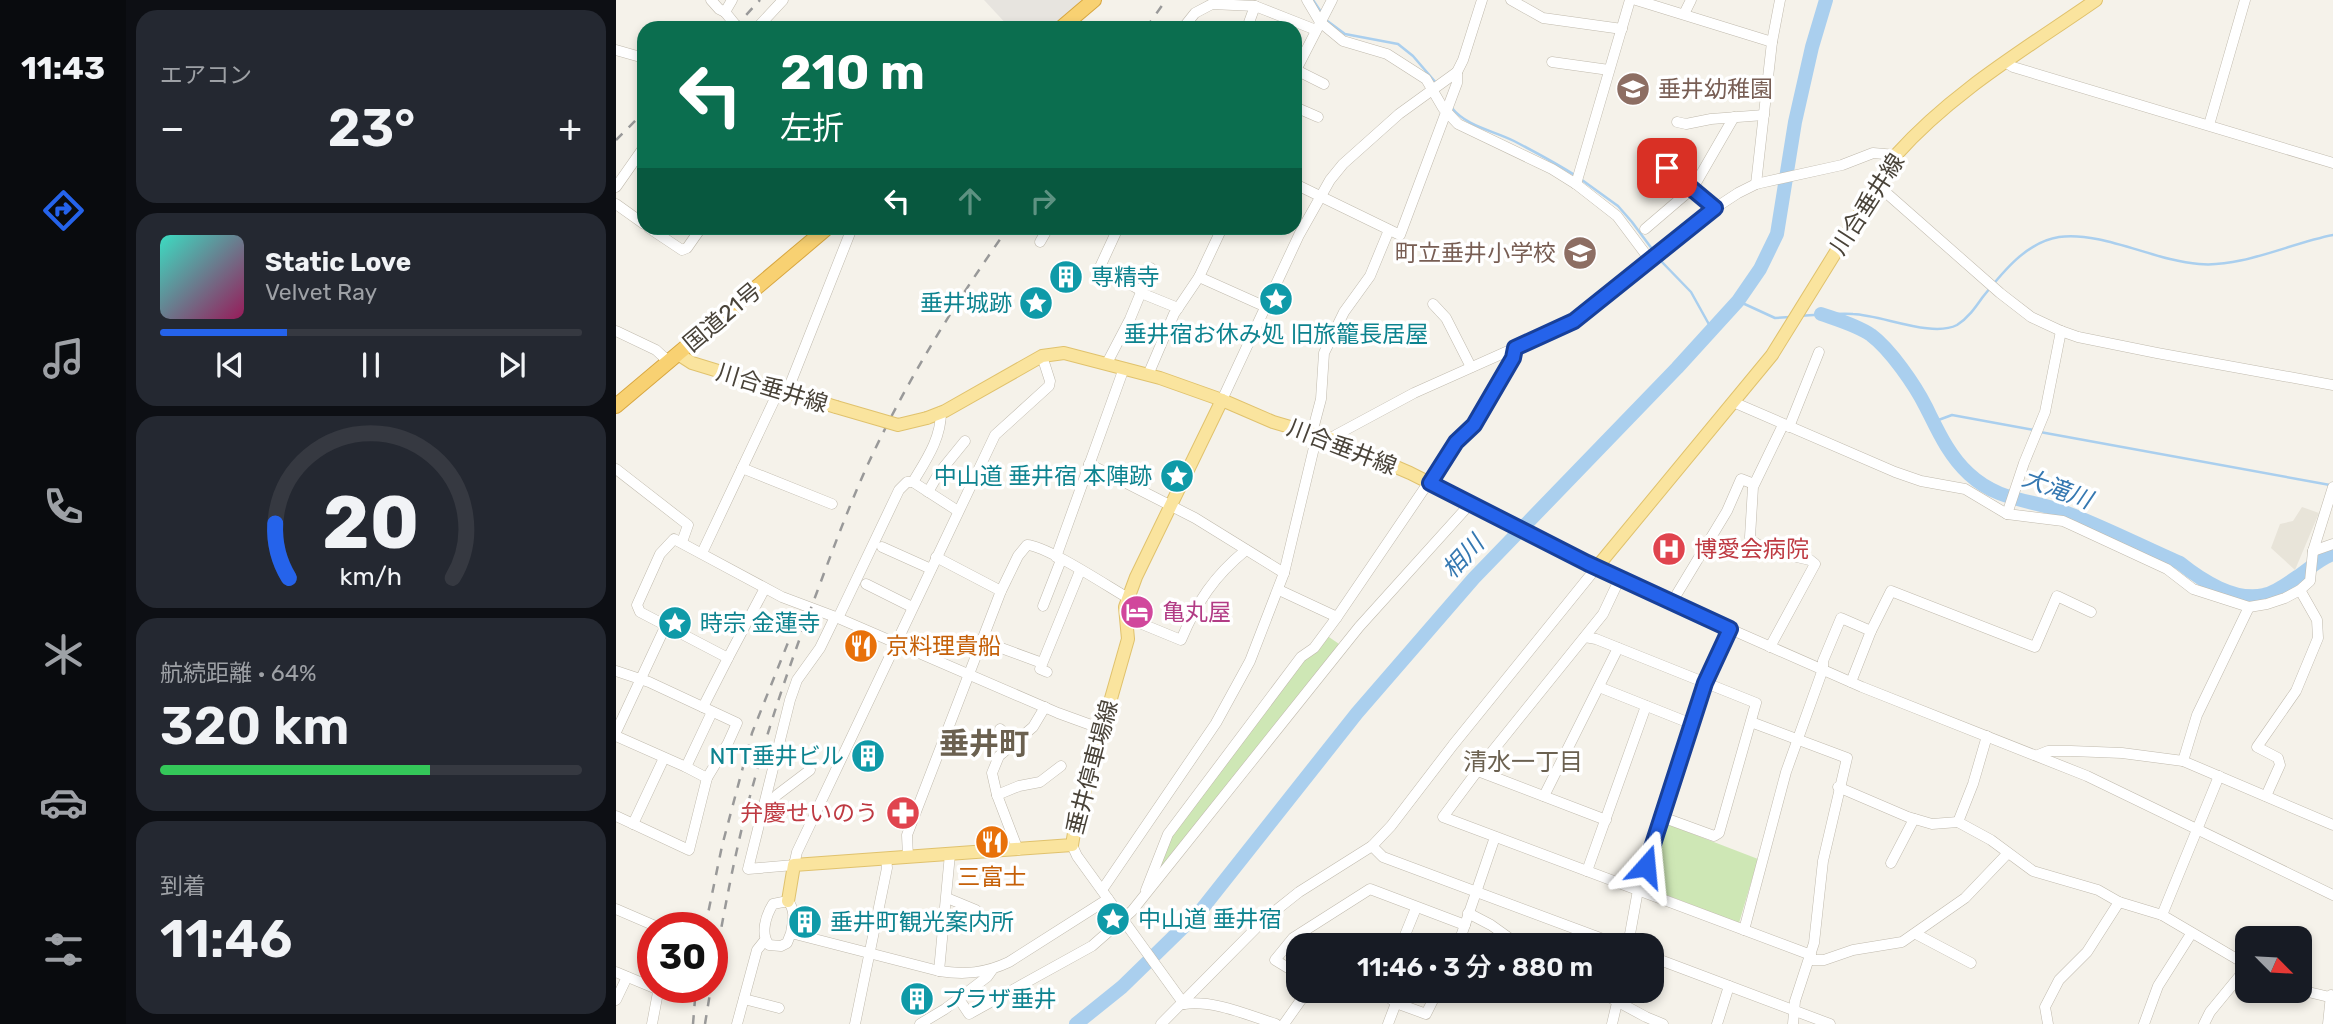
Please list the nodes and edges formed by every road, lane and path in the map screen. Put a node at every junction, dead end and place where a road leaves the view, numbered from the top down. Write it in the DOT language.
graph roads {
  1 [pos="711,0"];
  2 [pos="732,0"];
  3 [pos="783,0"];
  4 [pos="1094,0"];
  5 [pos="1307,0"];
  6 [pos="1332,0"];
  7 [pos="1482,0"];
  8 [pos="1511,0"];
  9 [pos="1630,0"];
  10 [pos="1636,0"];
  11 [pos="1691,0"];
  12 [pos="1780,0"];
  13 [pos="2096,0"];
  14 [pos="2245,0"];
  15 [pos="1255,6"];
  16 [pos="725,12"];
  17 [pos="1684,15"];
  18 [pos="1321,20"];
  19 [pos="732,21"];
  20 [pos="764,21"];
  21 [pos="1069,21"];
  22 [pos="1189,21"];
  23 [pos="1250,21"];
  24 [pos="1622,29"];
  25 [pos="1772,42"];
  26 [pos="616,50"];
  27 [pos="637,56"];
  28 [pos="1302,59"];
  29 [pos="1552,62"];
  30 [pos="2007,63"];
  31 [pos="1609,70"];
  32 [pos="1457,72"];
  33 [pos="1302,74"];
  34 [pos="1324,84"];
  35 [pos="1438,87"];
  36 [pos="1302,110"];
  37 [pos="1447,113"];
  38 [pos="1764,115"];
  39 [pos="1318,117"];
  40 [pos="1734,117"];
  41 [pos="1677,122"];
  42 [pos="2208,125"];
  43 [pos="1896,155"];
  44 [pos="637,157"];
  45 [pos="2333,163"];
  46 [pos="1667,168"];
  47 [pos="1760,183"];
  48 [pos="1576,184"];
  49 [pos="616,187"];
  50 [pos="1875,187"];
  51 [pos="1302,188"];
  52 [pos="1693,188"];
  53 [pos="1319,197"];
  54 [pos="616,204"];
  55 [pos="1715,208"];
  56 [pos="637,219"];
  57 [pos="1645,229"];
  58 [pos="1389,230"];
  59 [pos="1302,232"];
  60 [pos="660,235"];
  61 [pos="696,235"];
  62 [pos="819,235"];
  63 [pos="849,235"];
  64 [pos="1044,235"];
  65 [pos="1115,235"];
  66 [pos="1219,235"];
  67 [pos="1301,235"];
  68 [pos="1040,242"];
  69 [pos="1650,260"];
  70 [pos="1151,268"];
  71 [pos="1199,277"];
  72 [pos="1141,293"];
  73 [pos="1433,304"];
  74 [pos="1266,307"];
  75 [pos="1178,308"];
  76 [pos="616,331"];
  77 [pos="2061,331"];
  78 [pos="1515,348"];
  79 [pos="1819,352"];
  80 [pos="1042,356"];
  81 [pos="673,358"];
  82 [pos="1107,363"];
  83 [pos="1471,367"];
  84 [pos="1124,368"];
  85 [pos="1148,375"];
  86 [pos="2333,384"];
  87 [pos="783,391"];
  88 [pos="1222,400"];
  89 [pos="1733,402"];
  90 [pos="616,406"];
  91 [pos="941,412"];
  92 [pos="1786,426"];
  93 [pos="1315,434"];
  94 [pos="1331,439"];
  95 [pos="965,442"];
  96 [pos="1089,464"];
  97 [pos="742,468"];
  98 [pos="616,470"];
  99 [pos="913,482"];
  100 [pos="1430,483"];
  101 [pos="1754,484"];
  102 [pos="2333,487"];
  103 [pos="928,492"];
  104 [pos="832,504"];
  105 [pos="1170,504"];
  106 [pos="1473,505"];
  107 [pos="958,511"];
  108 [pos="2007,512"];
  109 [pos="682,542"];
  110 [pos="2333,544"];
  111 [pos="882,547"];
  112 [pos="1246,550"];
  113 [pos="702,553"];
  114 [pos="2313,554"];
  115 [pos="936,557"];
  116 [pos="1058,558"];
  117 [pos="1592,565"];
  118 [pos="930,569"];
  119 [pos="1080,571"];
  120 [pos="1284,573"];
  121 [pos="1620,578"];
  122 [pos="866,584"];
  123 [pos="765,588"];
  124 [pos="1279,590"];
  125 [pos="2300,590"];
  126 [pos="1001,591"];
  127 [pos="1128,598"];
  128 [pos="1672,602"];
  129 [pos="1043,606"];
  130 [pos="912,607"];
  131 [pos="2249,607"];
  132 [pos="2091,612"];
  133 [pos="836,617"];
  134 [pos="1125,617"];
  135 [pos="1337,617"];
  136 [pos="666,625"];
  137 [pos="1730,629"];
  138 [pos="1871,631"];
  139 [pos="1585,637"];
  140 [pos="982,641"];
  141 [pos="895,642"];
  142 [pos="1770,647"];
  143 [pos="1618,648"];
  144 [pos="728,658"];
  145 [pos="1823,668"];
  146 [pos="616,671"];
  147 [pos="969,674"];
  148 [pos="640,680"];
  149 [pos="1851,682"];
  150 [pos="1705,683"];
  151 [pos="1599,687"];
  152 [pos="1646,706"];
  153 [pos="1045,708"];
  154 [pos="707,710"];
  155 [pos="1751,722"];
  156 [pos="1692,724"];
  157 [pos="1000,729"];
  158 [pos="1102,729"];
  159 [pos="616,734"];
  160 [pos="1987,736"];
  161 [pos="1796,739"];
  162 [pos="1016,743"];
  163 [pos="2038,755"];
  164 [pos="664,758"];
  165 [pos="2183,761"];
  166 [pos="1061,766"];
  167 [pos="686,768"];
  168 [pos="810,770"];
  169 [pos="1478,771"];
  170 [pos="2219,776"];
  171 [pos="707,778"];
  172 [pos="1838,787"];
  173 [pos="997,795"];
  174 [pos="1544,796"];
  175 [pos="2266,796"];
  176 [pos="760,815"];
  177 [pos="616,816"];
  178 [pos="1662,817"];
  179 [pos="1914,819"];
  180 [pos="1606,820"];
  181 [pos="1958,822"];
  182 [pos="633,824"];
  183 [pos="2333,825"];
  184 [pos="2197,828"];
  185 [pos="1495,837"];
  186 [pos="1072,845"];
  187 [pos="1372,846"];
  188 [pos="1018,850"];
  189 [pos="950,854"];
  190 [pos="2007,854"];
  191 [pos="908,857"];
  192 [pos="886,858"];
  193 [pos="1891,863"];
  194 [pos="794,865"];
  195 [pos="1587,871"];
  196 [pos="1102,890"];
  197 [pos="1638,890"];
  198 [pos="1475,892"];
  199 [pos="1146,894"];
  200 [pos="2333,895"];
  201 [pos="947,898"];
  202 [pos="1108,900"];
  203 [pos="788,901"];
  204 [pos="2119,902"];
  205 [pos="616,908"];
  206 [pos="1416,908"];
  207 [pos="976,910"];
  208 [pos="1468,913"];
  209 [pos="2162,915"];
  210 [pos="637,918"];
  211 [pos="1123,922"];
  212 [pos="1465,925"];
  213 [pos="1744,930"];
  214 [pos="791,933"];
  215 [pos="1301,933"];
  216 [pos="1406,933"];
  217 [pos="1462,933"];
  218 [pos="1502,933"];
  219 [pos="1586,933"];
  220 [pos="1630,933"];
  221 [pos="1916,934"];
  222 [pos="2191,934"];
  223 [pos="765,940"];
  224 [pos="1286,947"];
  225 [pos="870,954"];
  226 [pos="1811,957"];
  227 [pos="2235,959"];
  228 [pos="1664,962"];
  229 [pos="1970,962"];
  230 [pos="1286,967"];
  231 [pos="992,970"];
  232 [pos="939,971"];
  233 [pos="616,972"];
  234 [pos="627,977"];
  235 [pos="637,981"];
  236 [pos="2235,981"];
  237 [pos="1729,986"];
  238 [pos="2312,992"];
  239 [pos="2332,996"];
  240 [pos="744,999"];
  241 [pos="959,999"];
  242 [pos="616,1000"];
  243 [pos="1181,1000"];
  244 [pos="656,1003"];
  245 [pos="1299,1003"];
  246 [pos="1396,1003"];
  247 [pos="1432,1003"];
  248 [pos="1618,1003"];
  249 [pos="1620,1003"];
  250 [pos="779,1008"];
  251 [pos="1794,1010"];
  252 [pos="652,1024"];
  253 [pos="737,1024"];
  254 [pos="855,1024"];
  255 [pos="920,1024"];
  256 [pos="1161,1024"];
  257 [pos="1276,1024"];
  258 [pos="1284,1024"];
  259 [pos="1388,1024"];
  260 [pos="1612,1024"];
  261 [pos="1663,1024"];
  262 [pos="1717,1024"];
  263 [pos="1793,1024"];
  264 [pos="1830,1024"];
  265 [pos="2048,1024"];
  266 [pos="2144,1024"];
  267 [pos="2204,1024"];
  268 [pos="2328,1024"];
  1 -- 16 [label="street"];
  2 -- 16 [label="street"];
  3 -- 20 [label="street"];
  4 -- 21 [label="highway"];
  5 -- 18 [label="street"];
  6 -- 18 [label="street"];
  7 -- 32 [label="street"];
  8 -- 24 [label="street"];
  9 -- 24 [label="street"];
  10 -- 17 [label="street"];
  11 -- 17 [label="street"];
  12 -- 25 [label="street"];
  13 -- 30 [label="main road, 川合垂井線"];
  14 -- 42 [label="street"];
  15 -- 18 [label="street"];
  15 -- 22 [label="street"];
  15 -- 23 [label="street"];
  16 -- 19 [label="street"];
  17 -- 25 [label="street"];
  18 -- 28 [label="street"];
  18 -- 35 [label="street"];
  24 -- 31 [label="street"];
  25 -- 38 [label="street"];
  26 -- 27 [label="street"];
  29 -- 31 [label="street"];
  30 -- 42 [label="street"];
  30 -- 43 [label="main road, 川合垂井線"];
  31 -- 48 [label="street"];
  32 -- 35 [label="street"];
  32 -- 37 [label="street"];
  33 -- 34 [label="street"];
  35 -- 37 [label="street"];
  35 -- 53 [label="street"];
  36 -- 39 [label="street"];
  37 -- 48 [label="street"];
  37 -- 58 [label="street"];
  38 -- 40 [label="street"];
  38 -- 47 [label="street"];
  40 -- 41 [label="street"];
  40 -- 52 [label="street"];
  42 -- 45 [label="street"];
  43 -- 47 [label="street"];
  43 -- 50 [label="main road, 川合垂井線"];
  44 -- 49 [label="street"];
  46 -- 52 [label="street"];
  47 -- 55 [label="street"];
  48 -- 69 [label="street"];
  50 -- 77 [label="street"];
  50 -- 89 [label="main road, 川合垂井線"];
  51 -- 53 [label="street"];
  52 -- 55 [label="street"];
  52 -- 57 [label="street"];
  53 -- 58 [label="street"];
  53 -- 59 [label="street"];
  54 -- 56 [label="street"];
  55 -- 69 [label="street"];
  58 -- 93 [label="street"];
  60 -- 61 [label="street"];
  62 -- 81 [label="highway, 国道21号"];
  63 -- 87 [label="street"];
  64 -- 68 [label="street"];
  65 -- 72 [label="street"];
  66 -- 71 [label="street"];
  67 -- 74 [label="street"];
  69 -- 78 [label="street"];
  70 -- 72 [label="street"];
  71 -- 74 [label="street"];
  71 -- 75 [label="street"];
  72 -- 75 [label="street"];
  72 -- 82 [label="street"];
  73 -- 83 [label="street"];
  74 -- 88 [label="street"];
  75 -- 85 [label="street"];
  76 -- 81 [label="street"];
  77 -- 86 [label="street"];
  77 -- 108 [label="street"];
  78 -- 83 [label="street"];
  78 -- 100 [label="street"];
  79 -- 92 [label="street"];
  80 -- 82 [label="main road, 川合垂井線"];
  80 -- 91 [label="main road, 川合垂井線"];
  80 -- 107 [label="street"];
  81 -- 87 [label="main road, 川合垂井線"];
  81 -- 90 [label="highway, 国道21号"];
  82 -- 84 [label="main road, 川合垂井線"];
  83 -- 94 [label="street"];
  84 -- 85 [label="main road, 川合垂井線"];
  84 -- 96 [label="street"];
  85 -- 88 [label="main road, 川合垂井線"];
  87 -- 91 [label="main road, 川合垂井線, bridge"];
  87 -- 97 [label="street"];
  88 -- 93 [label="main road, 川合垂井線"];
  88 -- 105 [label="main road, 垂井停車場線"];
  89 -- 92 [label="street"];
  89 -- 117 [label="main road, 川合垂井線"];
  91 -- 99 [label="street"];
  92 -- 101 [label="street"];
  92 -- 108 [label="street"];
  93 -- 94 [label="main road, 川合垂井線"];
  93 -- 120 [label="street"];
  94 -- 100 [label="main road, 川合垂井線"];
  95 -- 103 [label="street"];
  96 -- 105 [label="street"];
  96 -- 116 [label="street"];
  97 -- 104 [label="street"];
  97 -- 113 [label="street"];
  98 -- 109 [label="street"];
  99 -- 103 [label="street"];
  99 -- 133 [label="street"];
  100 -- 106 [label="main road, 川合垂井線"];
  100 -- 135 [label="street"];
  101 -- 128 [label="street"];
  101 -- 142 [label="street"];
  102 -- 114 [label="street"];
  103 -- 107 [label="street"];
  105 -- 112 [label="street"];
  105 -- 127 [label="main road, 垂井停車場線"];
  106 -- 117 [label="main road, 川合垂井線"];
  106 -- 199 [label="street"];
  107 -- 115 [label="street"];
  108 -- 131 [label="street"];
  109 -- 113 [label="street"];
  109 -- 136 [label="street"];
  110 -- 114 [label="street"];
  111 -- 118 [label="street"];
  112 -- 120 [label="street"];
  112 -- 134 [label="street"];
  113 -- 123 [label="street"];
  114 -- 125 [label="street"];
  115 -- 118 [label="street"];
  115 -- 126 [label="street"];
  116 -- 119 [label="street"];
  116 -- 126 [label="street"];
  116 -- 129 [label="street"];
  117 -- 121 [label="street"];
  117 -- 187 [label="street"];
  118 -- 130 [label="street"];
  119 -- 127 [label="street"];
  119 -- 140 [label="street"];
  120 -- 124 [label="street"];
  121 -- 128 [label="street"];
  121 -- 139 [label="street"];
  122 -- 130 [label="street"];
  123 -- 133 [label="street"];
  123 -- 144 [label="street"];
  124 -- 135 [label="street"];
  124 -- 196 [label="street"];
  125 -- 131 [label="street"];
  125 -- 175 [label="street"];
  126 -- 140 [label="street"];
  127 -- 134 [label="main road, 垂井停車場線"];
  128 -- 137 [label="street"];
  130 -- 141 [label="street"];
  131 -- 165 [label="street"];
  132 -- 138 [label="street"];
  133 -- 141 [label="street"];
  133 -- 176 [label="street"];
  134 -- 158 [label="main road, 垂井停車場線"];
  135 -- 199 [label="street"];
  136 -- 144 [label="street"];
  136 -- 148 [label="street"];
  137 -- 142 [label="street"];
  137 -- 150 [label="street"];
  138 -- 145 [label="street"];
  138 -- 149 [label="street"];
  139 -- 143 [label="street"];
  139 -- 169 [label="street"];
  140 -- 147 [label="street"];
  141 -- 147 [label="street"];
  141 -- 194 [label="street"];
  142 -- 145 [label="street"];
  143 -- 150 [label="street"];
  143 -- 151 [label="street"];
  144 -- 154 [label="street"];
  145 -- 149 [label="street"];
  145 -- 161 [label="street"];
  146 -- 148 [label="street"];
  147 -- 153 [label="street"];
  147 -- 191 [label="street"];
  148 -- 154 [label="street"];
  148 -- 159 [label="street"];
  149 -- 160 [label="street"];
  150 -- 155 [label="street"];
  150 -- 156 [label="street"];
  151 -- 152 [label="street"];
  151 -- 174 [label="street"];
  152 -- 156 [label="street"];
  152 -- 180 [label="street"];
  153 -- 158 [label="street"];
  153 -- 162 [label="street"];
  154 -- 167 [label="street"];
  154 -- 171 [label="street"];
  155 -- 161 [label="street"];
  155 -- 178 [label="street"];
  156 -- 178 [label="street"];
  157 -- 162 [label="street"];
  158 -- 186 [label="main road, 垂井停車場線"];
  159 -- 164 [label="street"];
  160 -- 163 [label="street"];
  160 -- 181 [label="street"];
  161 -- 172 [label="street"];
  161 -- 213 [label="street"];
  162 -- 173 [label="street"];
  163 -- 165 [label="street"];
  163 -- 184 [label="street"];
  164 -- 167 [label="street"];
  164 -- 182 [label="street"];
  165 -- 170 [label="street"];
  166 -- 173 [label="street"];
  167 -- 171 [label="street"];
  168 -- 176 [label="street"];
  169 -- 174 [label="street"];
  169 -- 185 [label="street"];
  170 -- 175 [label="street"];
  170 -- 184 [label="street"];
  171 -- 182 [label="street"];
  172 -- 179 [label="street"];
  172 -- 226 [label="street"];
  173 -- 188 [label="street"];
  174 -- 180 [label="street"];
  175 -- 183 [label="street"];
  176 -- 194 [label="street"];
  177 -- 182 [label="street"];
  178 -- 197 [label="street"];
  179 -- 181 [label="street"];
  179 -- 193 [label="street"];
  180 -- 195 [label="street"];
  181 -- 190 [label="street"];
  184 -- 200 [label="street"];
  184 -- 209 [label="street"];
  185 -- 195 [label="street"];
  185 -- 198 [label="street"];
  186 -- 188 [label="main road, 垂井停車場線"];
  186 -- 196 [label="street"];
  187 -- 198 [label="street"];
  187 -- 243 [label="street"];
  188 -- 189 [label="main road, 垂井停車場線"];
  189 -- 191 [label="main road, 垂井停車場線"];
  189 -- 201 [label="street"];
  190 -- 204 [label="street"];
  190 -- 221 [label="street"];
  191 -- 192 [label="main road, 垂井停車場線"];
  192 -- 194 [label="main road, 垂井停車場線"];
  192 -- 225 [label="street"];
  194 -- 203 [label="main road"];
  195 -- 197 [label="street"];
  196 -- 202 [label="street"];
  197 -- 213 [label="street"];
  197 -- 220 [label="street"];
  198 -- 208 [label="street"];
  198 -- 219 [label="street"];
  199 -- 211 [label="street"];
  201 -- 207 [label="street"];
  201 -- 232 [label="street"];
  202 -- 211 [label="street"];
  202 -- 231 [label="street"];
  203 -- 214 [label="street"];
  203 -- 223 [label="street"];
  204 -- 209 [label="street"];
  204 -- 265 [label="street"];
  205 -- 210 [label="street"];
  206 -- 212 [label="street"];
  206 -- 215 [label="street"];
  206 -- 216 [label="street"];
  208 -- 212 [label="street"];
  208 -- 218 [label="street"];
  209 -- 222 [label="street"];
  211 -- 241 [label="street"];
  211 -- 243 [label="street"];
  212 -- 217 [label="street"];
  213 -- 226 [label="street"];
  214 -- 223 [label="street"];
  214 -- 225 [label="street"];
  221 -- 226 [label="street"];
  221 -- 229 [label="street"];
  222 -- 227 [label="street"];
  222 -- 266 [label="street"];
  223 -- 240 [label="street"];
  224 -- 230 [label="street"];
  225 -- 232 [label="street"];
  225 -- 254 [label="street"];
  226 -- 251 [label="street"];
  228 -- 237 [label="street"];
  231 -- 232 [label="street"];
  231 -- 241 [label="street"];
  233 -- 234 [label="street"];
  234 -- 235 [label="street"];
  234 -- 242 [label="street"];
  236 -- 267 [label="street"];
  237 -- 251 [label="street"];
  237 -- 262 [label="street"];
  238 -- 239 [label="street"];
  239 -- 268 [label="street"];
  240 -- 250 [label="street"];
  240 -- 253 [label="street"];
  241 -- 255 [label="street"];
  243 -- 256 [label="street"];
  243 -- 257 [label="street"];
  244 -- 252 [label="street"];
  245 -- 258 [label="street"];
  246 -- 247 [label="street"];
  246 -- 259 [label="street"];
  248 -- 260 [label="street"];
  249 -- 261 [label="street"];
  251 -- 263 [label="street"];
  251 -- 264 [label="street"];
}
